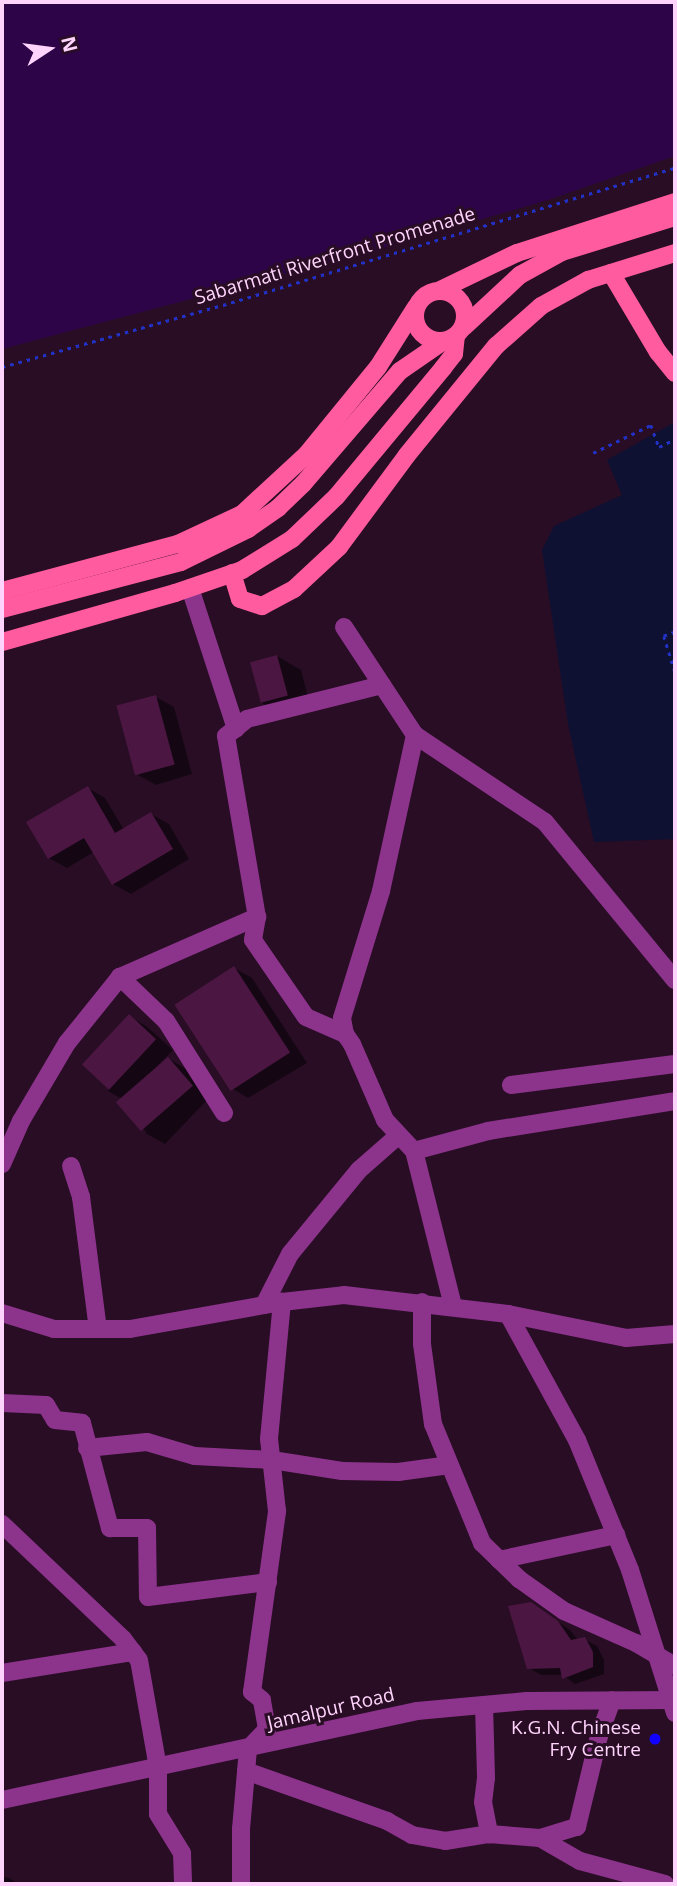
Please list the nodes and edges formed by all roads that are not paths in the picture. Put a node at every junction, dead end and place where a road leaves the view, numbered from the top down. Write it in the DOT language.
graph roads {
  1 [pos="675,202"];
  2 [pos="675,217"];
  3 [pos="675,253"];
  4 [pos="611,273"];
  5 [pos="440,290"];
  6 [pos="416,307"];
  7 [pos="454,335"];
  8 [pos="675,373"];
  9 [pos="232,573"];
  10 [pos="190,588"];
  11 [pos="2,591"];
  12 [pos="2,609"];
  13 [pos="344,627"];
  14 [pos="2,642"];
  15 [pos="382,685"];
  16 [pos="236,729"];
  17 [pos="415,735"];
  18 [pos="257,917"];
  19 [pos="120,977"];
  20 [pos="675,980"];
  21 [pos="345,1034"];
  22 [pos="675,1064"];
  23 [pos="511,1085"];
  24 [pos="675,1101"];
  25 [pos="224,1113"];
  26 [pos="399,1135"];
  27 [pos="414,1150"];
  28 [pos="2,1164"];
  29 [pos="71,1166"];
  30 [pos="282,1302"];
  31 [pos="422,1302"];
  32 [pos="264,1305"];
  33 [pos="453,1306"];
  34 [pos="2,1313"];
  35 [pos="508,1314"];
  36 [pos="98,1329"];
  37 [pos="675,1334"];
  38 [pos="2,1403"];
  39 [pos="87,1448"];
  40 [pos="272,1460"];
  41 [pos="450,1465"];
  42 [pos="2,1524"];
  43 [pos="616,1535"];
  44 [pos="499,1560"];
  45 [pos="268,1582"];
  46 [pos="133,1652"];
  47 [pos="656,1654"];
  48 [pos="675,1666"];
  49 [pos="2,1673"];
  50 [pos="612,1700"];
  51 [pos="673,1704"];
  52 [pos="484,1705"];
  53 [pos="248,1749"];
  54 [pos="158,1768"];
  55 [pos="246,1771"];
  56 [pos="2,1800"];
  57 [pos="489,1834"];
  58 [pos="540,1838"];
  59 [pos="183,1884"];
  60 [pos="241,1884"];
  61 [pos="664,1884"];
  1 -- 5 [label="main road"];
  2 -- 7 [label="main road"];
  3 -- 4 [label="main road"];
  4 -- 8 [label="main road"];
  4 -- 9 [label="main road"];
  5 -- 6 [label="main road"];
  5 -- 7 [label="main road"];
  6 -- 7 [label="main road"];
  6 -- 11 [label="main road"];
  7 -- 9 [label="main road"];
  7 -- 12 [label="main road"];
  9 -- 10 [label="main road"];
  10 -- 14 [label="main road"];
  10 -- 16 [label="street"];
  13 -- 15 [label="street"];
  15 -- 16 [label="street"];
  15 -- 17 [label="street"];
  16 -- 18 [label="street"];
  17 -- 20 [label="street"];
  17 -- 21 [label="street"];
  18 -- 19 [label="street"];
  18 -- 21 [label="street"];
  19 -- 25 [label="street"];
  19 -- 28 [label="street"];
  21 -- 26 [label="street"];
  22 -- 23 [label="street"];
  24 -- 27 [label="street"];
  26 -- 27 [label="street"];
  26 -- 32 [label="street"];
  27 -- 33 [label="street"];
  29 -- 36 [label="street"];
  30 -- 31 [label="street"];
  30 -- 32 [label="street"];
  30 -- 40 [label="street"];
  31 -- 33 [label="street"];
  31 -- 41 [label="street"];
  32 -- 36 [label="street"];
  33 -- 35 [label="street"];
  34 -- 36 [label="street"];
  35 -- 37 [label="street"];
  35 -- 43 [label="street"];
  38 -- 39 [label="street"];
  39 -- 40 [label="street"];
  39 -- 45 [label="street"];
  40 -- 41 [label="street"];
  40 -- 45 [label="street"];
  41 -- 44 [label="street"];
  42 -- 46 [label="street"];
  43 -- 44 [label="street"];
  43 -- 47 [label="street"];
  44 -- 47 [label="street"];
  45 -- 53 [label="street"];
  46 -- 49 [label="street"];
  46 -- 54 [label="street"];
  47 -- 48 [label="street"];
  47 -- 51 [label="street"];
  50 -- 51 [label="street, Jamalpur Road"];
  50 -- 52 [label="street, Jamalpur Road"];
  50 -- 58 [label="street"];
  52 -- 53 [label="street, Jamalpur Road"];
  52 -- 57 [label="street"];
  53 -- 54 [label="street, Jamalpur Road"];
  53 -- 55 [label="street"];
  54 -- 56 [label="street, Jamalpur Road"];
  54 -- 59 [label="street"];
  55 -- 57 [label="street"];
  55 -- 60 [label="street"];
  57 -- 58 [label="street"];
  58 -- 61 [label="street"];
}
